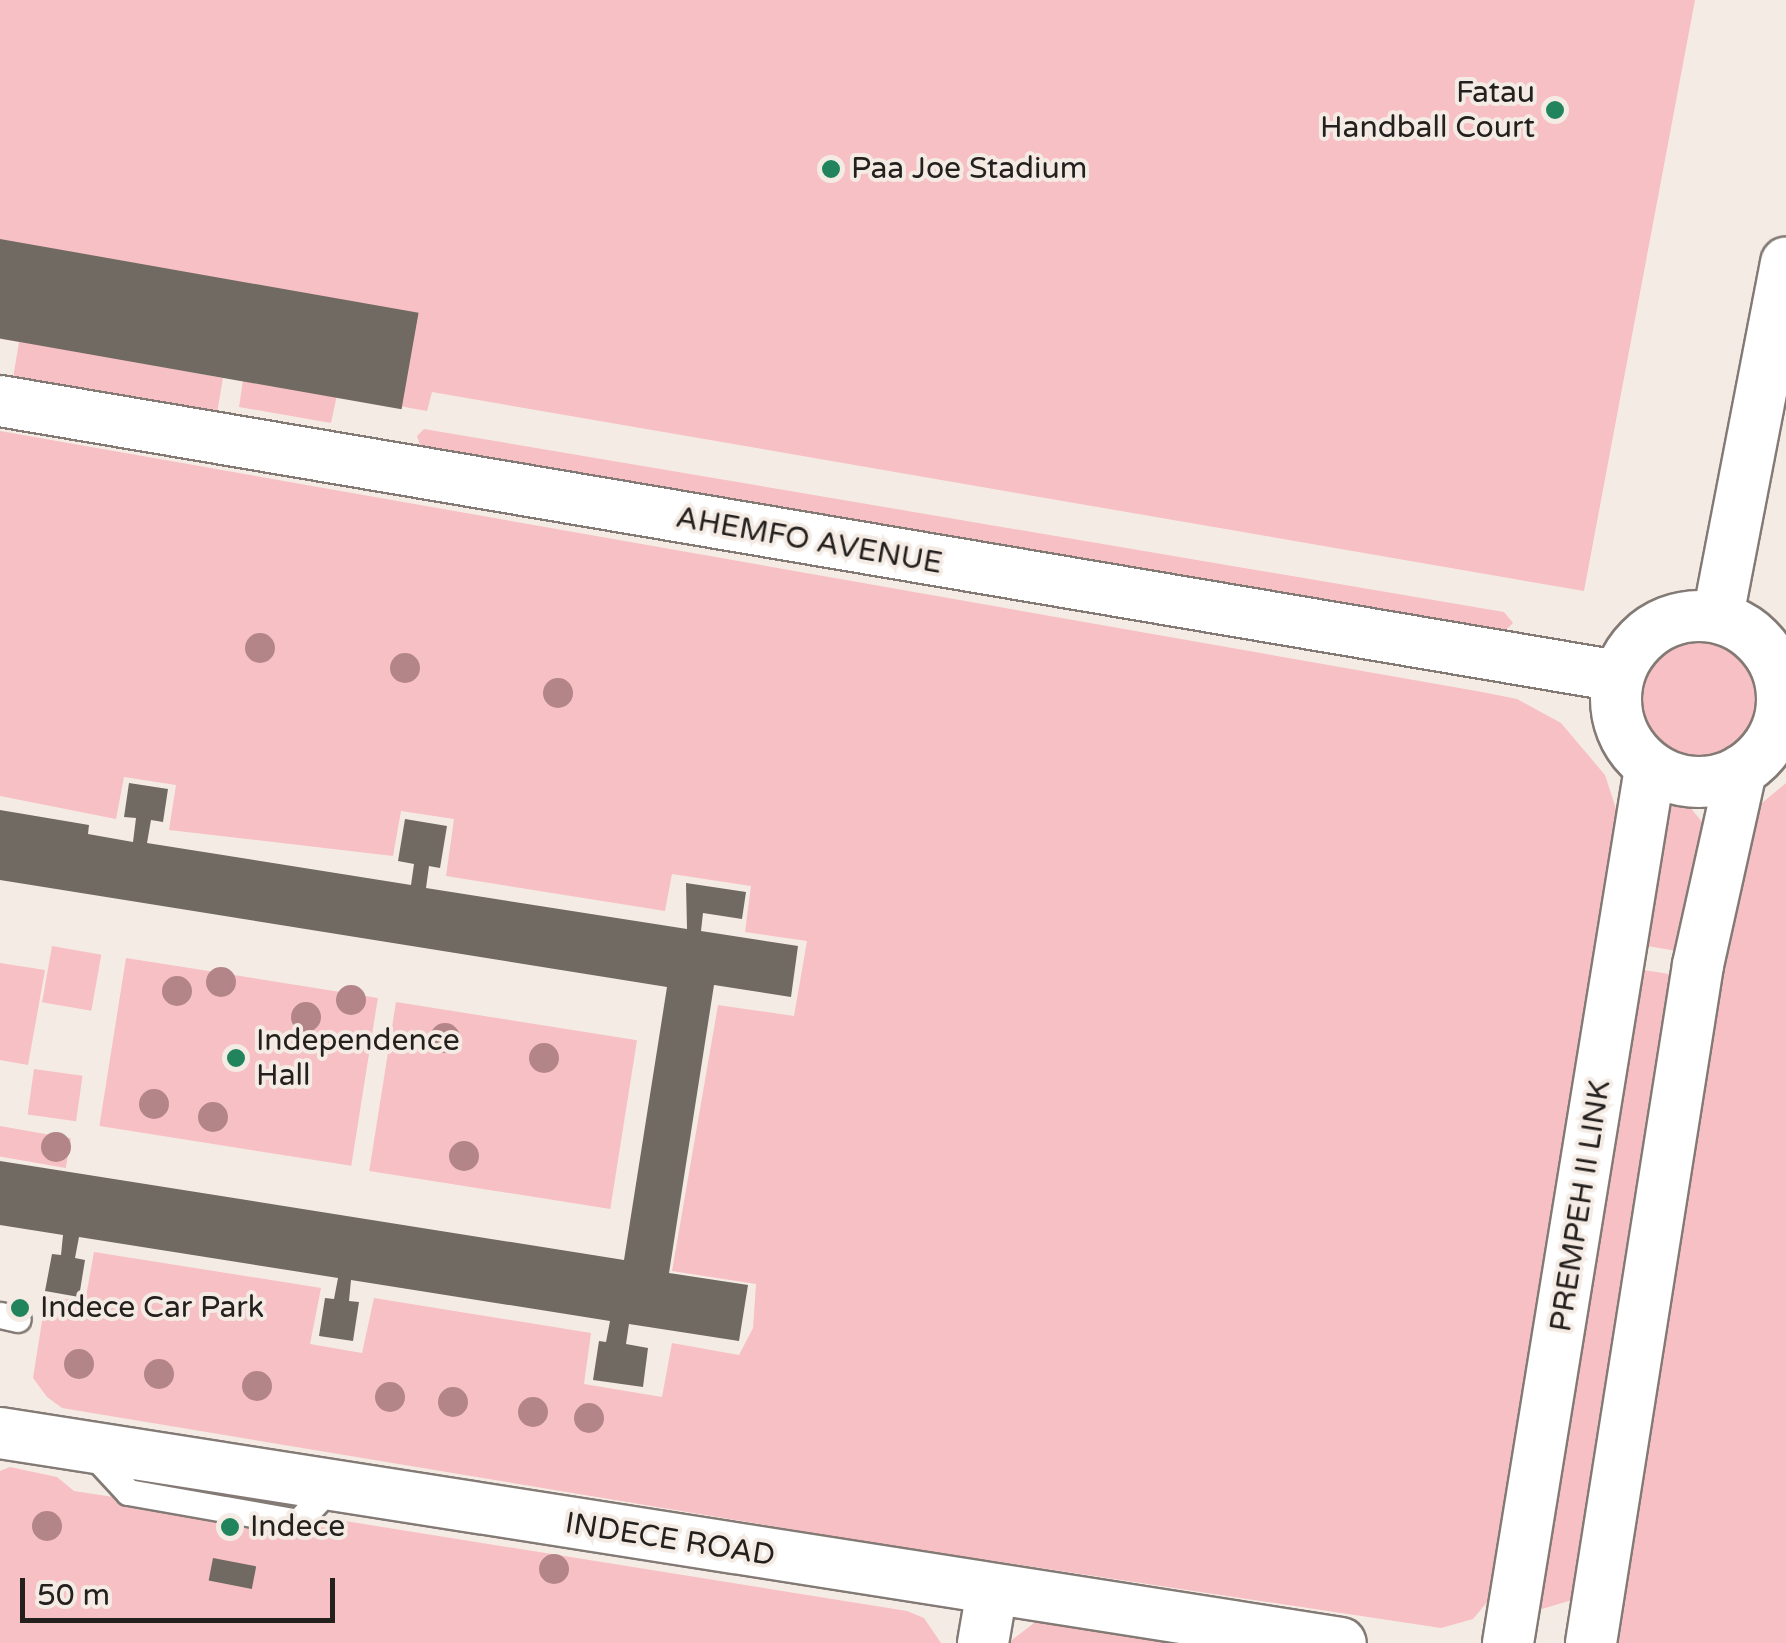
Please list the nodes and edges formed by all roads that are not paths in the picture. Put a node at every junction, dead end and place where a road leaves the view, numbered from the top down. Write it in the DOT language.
graph roads {
  1 [pos="1786,262"];
  2 [pos="0,402"];
  3 [pos="1718,616"];
  4 [pos="1618,676"];
  5 [pos="1784,715"];
  6 [pos="1650,768"];
  7 [pos="1741,771"];
  8 [pos="0,1432"];
  9 [pos="992,1591"];
  10 [pos="983,1643"];
  11 [pos="1341,1643"];
  12 [pos="1508,1643"];
  13 [pos="1591,1643"];
  1 -- 3 [label="street"];
  2 -- 4 [label="street, AHEMFO AVENUE"];
  3 -- 4 [label="street"];
  3 -- 5 [label="street"];
  4 -- 6 [label="street"];
  5 -- 7 [label="street"];
  6 -- 7 [label="street"];
  6 -- 12 [label="street, PREMPEH II LINK"];
  7 -- 13 [label="street"];
  8 -- 9 [label="street, INDECE ROAD"];
  9 -- 10 [label="street"];
  9 -- 11 [label="street, INDECE ROAD"];
}
